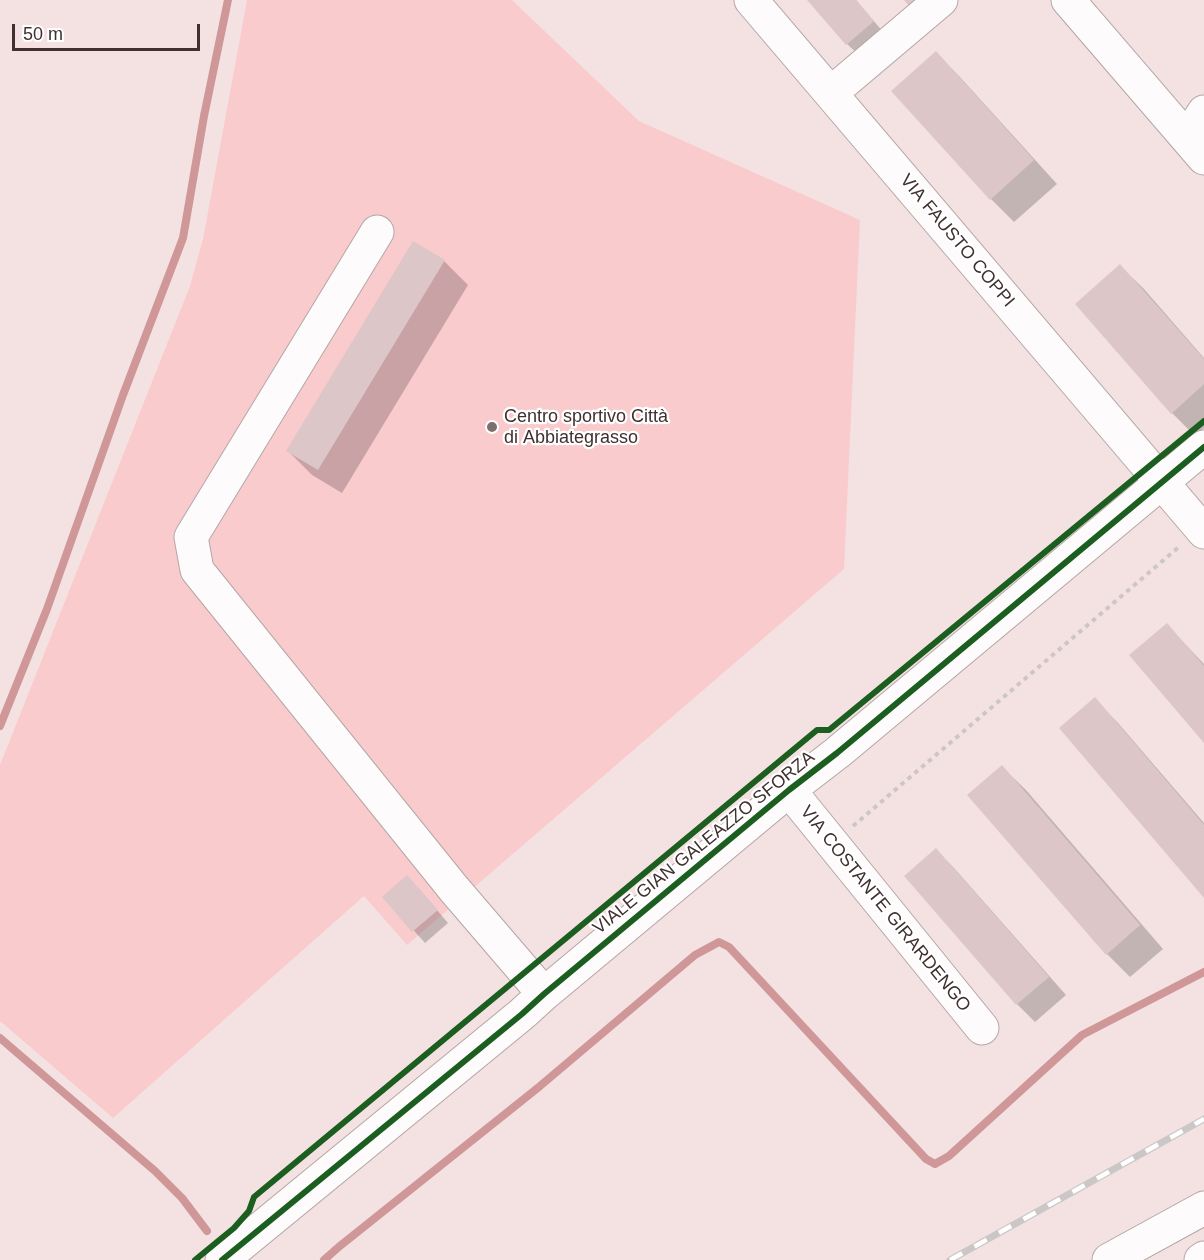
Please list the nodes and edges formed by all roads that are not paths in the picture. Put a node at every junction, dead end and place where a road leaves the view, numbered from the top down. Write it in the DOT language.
graph roads {
  1 [pos="751,0"];
  2 [pos="941,0"];
  3 [pos="1068,0"];
  4 [pos="831,93"];
  5 [pos="1198,136"];
  6 [pos="377,232"];
  7 [pos="1204,447"];
  8 [pos="1161,482"];
  9 [pos="1202,530"];
  10 [pos="789,790"];
  11 [pos="544,994"];
  12 [pos="982,1028"];
  13 [pos="1204,1208"];
  14 [pos="222,1260"];
  15 [pos="1109,1260"];
  1 -- 4 [label="street, VIA FAUSTO COPPI"];
  2 -- 4 [label="street"];
  3 -- 5 [label="street"];
  4 -- 8 [label="street, VIA FAUSTO COPPI"];
  6 -- 11 [label="street"];
  7 -- 8 [label="street, VIALE GIAN GALEAZZO SFORZA"];
  8 -- 9 [label="street, VIA FAUSTO COPPI"];
  8 -- 10 [label="street, VIALE GIAN GALEAZZO SFORZA"];
  10 -- 11 [label="street, VIALE GIAN GALEAZZO SFORZA"];
  10 -- 12 [label="street, VIA COSTANTE GIRARDENGO"];
  11 -- 14 [label="street, VIALE GIAN GALEAZZO SFORZA"];
  13 -- 15 [label="street"];
}
